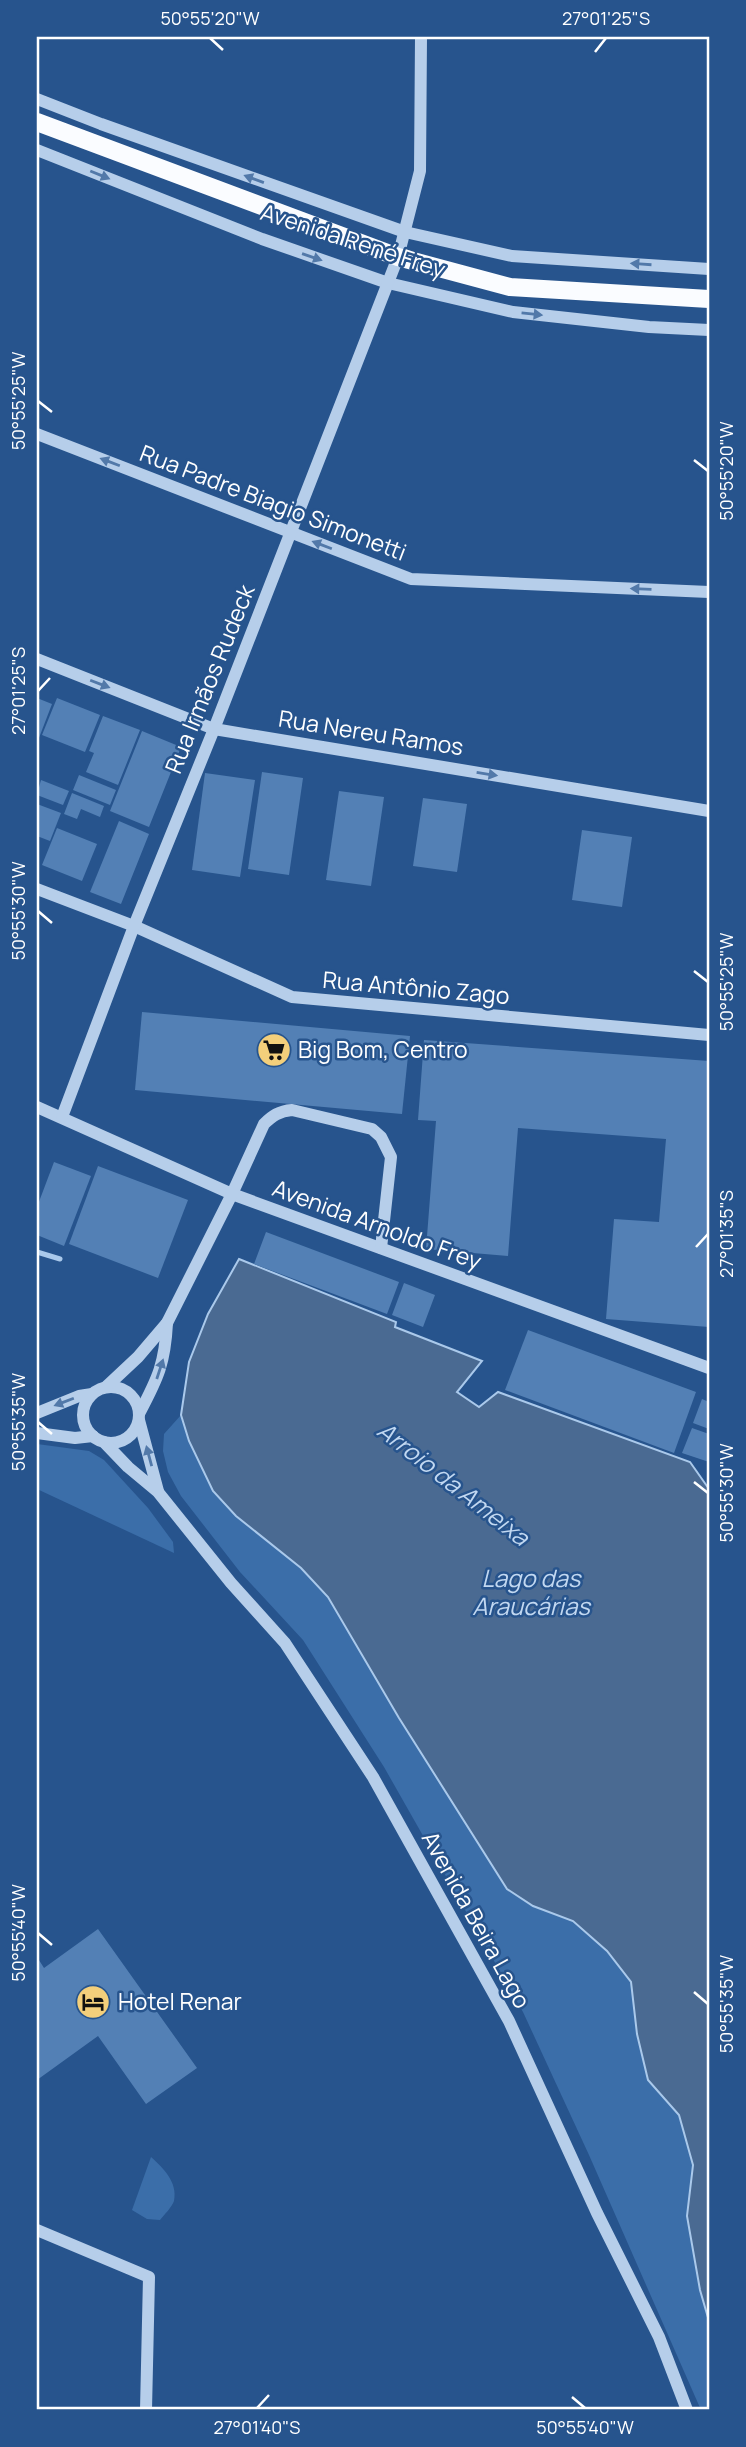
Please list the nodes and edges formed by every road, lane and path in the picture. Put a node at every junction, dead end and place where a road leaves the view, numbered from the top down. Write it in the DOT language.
graph roads {
  1 [pos="421,37"];
  2 [pos="37,99"];
  3 [pos="37,122"];
  4 [pos="37,150"];
  5 [pos="405,232"];
  6 [pos="398,257"];
  7 [pos="709,269"];
  8 [pos="388,283"];
  9 [pos="709,299"];
  10 [pos="709,330"];
  11 [pos="37,433"];
  12 [pos="290,533"];
  13 [pos="709,592"];
  14 [pos="37,659"];
  15 [pos="214,729"];
  16 [pos="709,811"];
  17 [pos="37,889"];
  18 [pos="134,926"];
  19 [pos="709,1035"];
  20 [pos="37,1107"];
  21 [pos="62,1117"];
  22 [pos="232,1194"];
  23 [pos="381,1248"];
  24 [pos="167,1323"];
  25 [pos="709,1368"];
  26 [pos="106,1387"];
  27 [pos="92,1394"];
  28 [pos="37,1413"];
  29 [pos="139,1416"];
  30 [pos="37,1433"];
  31 [pos="98,1439"];
  32 [pos="158,1492"];
  33 [pos="37,2230"];
  34 [pos="146,2410"];
  35 [pos="687,2410"];
  1 -- 5 [label="street, Rua Irmãos Rudeck"];
  5 -- 2 [label="street, Avenida René Frey, one-way"];
  3 -- 6 [label="main road, Avenida René Frey"];
  4 -- 8 [label="street, Avenida René Frey, one-way"];
  5 -- 6 [label="street, Rua Irmãos Rudeck"];
  7 -- 5 [label="street, Avenida René Frey, one-way"];
  6 -- 8 [label="street, Rua Irmãos Rudeck"];
  6 -- 9 [label="main road, Avenida René Frey"];
  8 -- 10 [label="street, Avenida René Frey, one-way"];
  8 -- 12 [label="street, Rua Irmãos Rudeck"];
  12 -- 11 [label="street, Rua Padre Biagio Simonetti, one-way"];
  13 -- 12 [label="street, Rua Padre Biagio Simonetti, one-way"];
  12 -- 15 [label="street, Rua Irmãos Rudeck"];
  14 -- 15 [label="street, Rua Nereu Ramos, one-way"];
  15 -- 16 [label="street, Rua Nereu Ramos, one-way"];
  15 -- 18 [label="street, Rua Irmãos Rudeck"];
  17 -- 18 [label="street, Rua Antônio Zago"];
  18 -- 19 [label="street, Rua Antônio Zago"];
  18 -- 21 [label="street, Rua Irmãos Rudeck"];
  20 -- 21 [label="street, Avenida Arnoldo Frey"];
  21 -- 22 [label="street, Avenida Arnoldo Frey"];
  22 -- 23 [label="street, Avenida Arnoldo Frey"];
  22 -- 23 [label="street"];
  22 -- 24 [label="street"];
  23 -- 25 [label="street, Avenida Arnoldo Frey"];
  24 -- 26 [label="street"];
  29 -- 24 [label="street, one-way"];
  26 -- 27 [label="street"];
  26 -- 29 [label="street"];
  27 -- 28 [label="street, one-way"];
  27 -- 31 [label="street"];
  29 -- 31 [label="street"];
  32 -- 29 [label="street, Avenida Beira Lago, one-way"];
  30 -- 31 [label="street"];
  31 -- 32 [label="street, Avenida Beira Lago"];
  32 -- 35 [label="street, Avenida Beira Lago"];
  33 -- 34 [label="street"];
}
